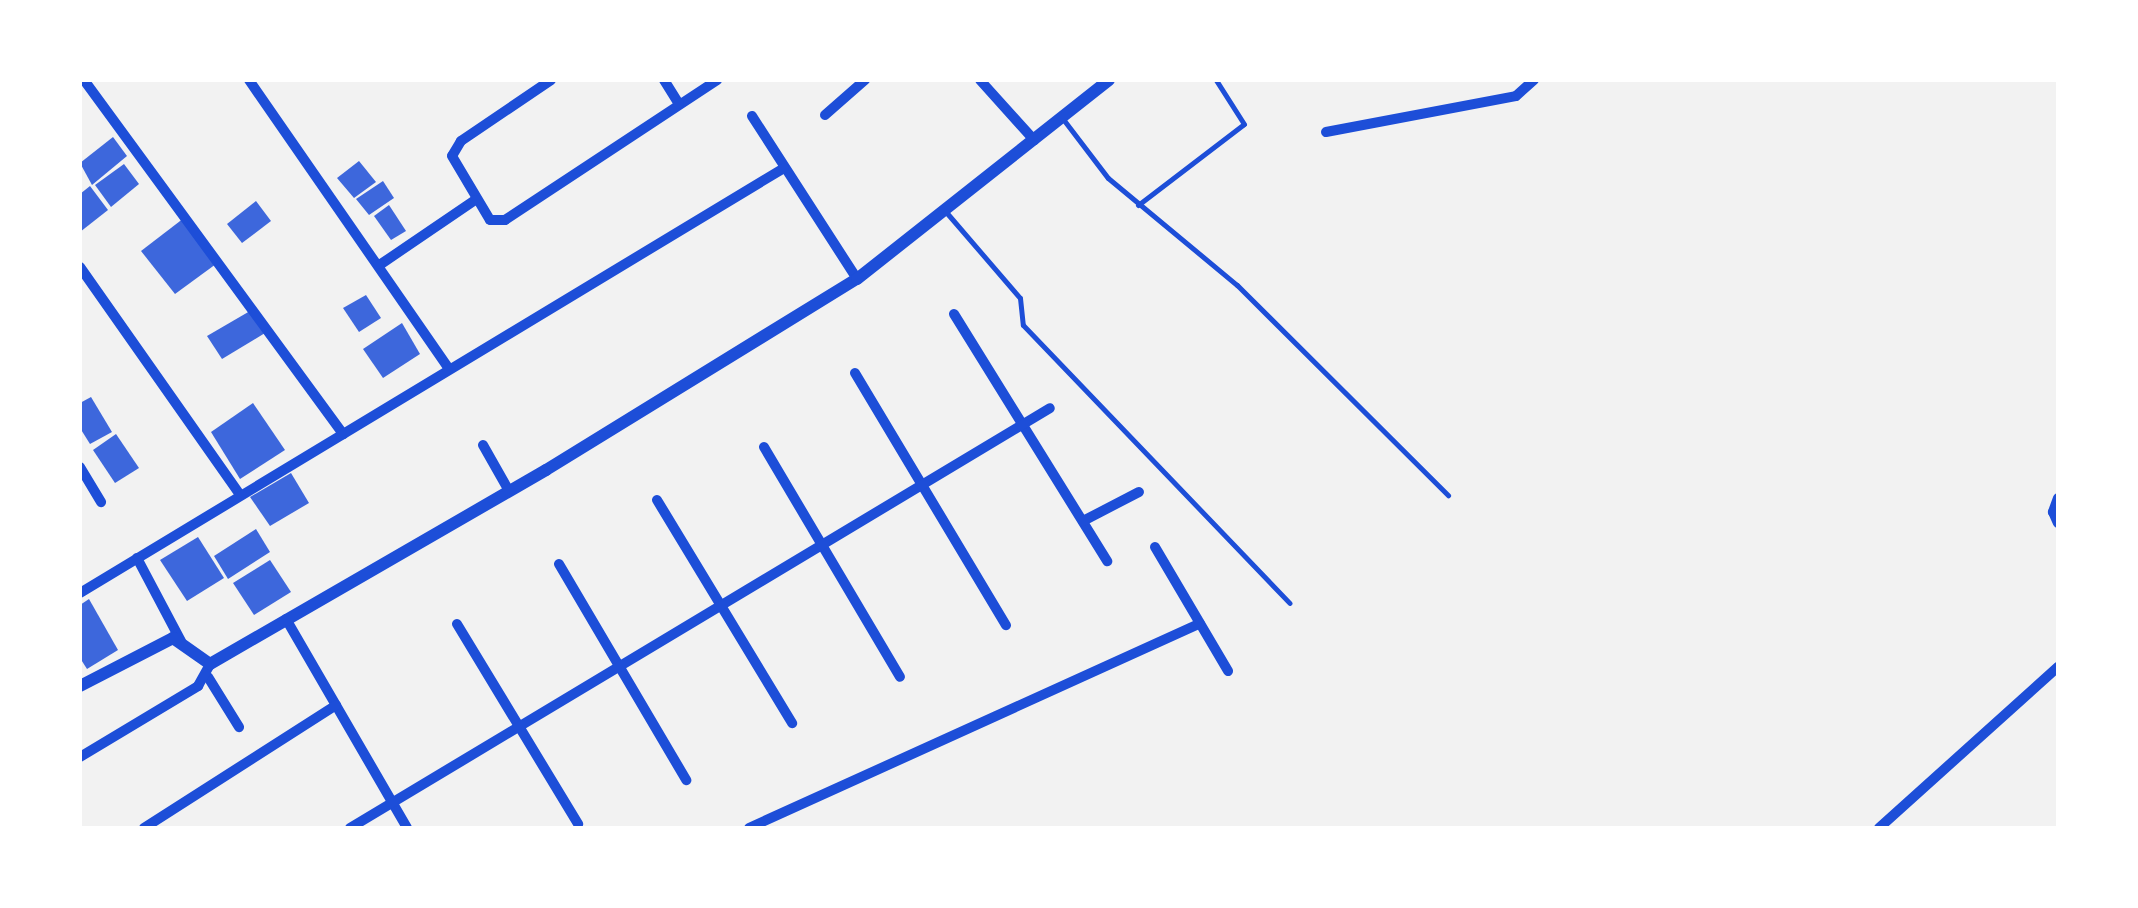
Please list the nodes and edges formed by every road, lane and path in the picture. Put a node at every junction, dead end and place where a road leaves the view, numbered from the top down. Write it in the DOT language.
graph roads {
  1 [pos="84,80"];
  2 [pos="249,80"];
  3 [pos="552,80"];
  4 [pos="664,80"];
  5 [pos="716,80"];
  6 [pos="865,80"];
  7 [pos="980,80"];
  8 [pos="1109,80"];
  9 [pos="1216,80"];
  10 [pos="1534,80"];
  11 [pos="679,104"];
  12 [pos="826,114"];
  13 [pos="752,116"];
  14 [pos="1063,119"];
  15 [pos="1326,132"];
  16 [pos="1034,140"];
  17 [pos="784,168"];
  18 [pos="475,200"];
  19 [pos="1137,206"];
  20 [pos="946,212"];
  21 [pos="381,264"];
  22 [pos="80,267"];
  23 [pos="857,280"];
  24 [pos="954,314"];
  25 [pos="449,369"];
  26 [pos="855,373"];
  27 [pos="1050,408"];
  28 [pos="1024,423"];
  29 [pos="343,434"];
  30 [pos="483,446"];
  31 [pos="764,446"];
  32 [pos="80,467"];
  33 [pos="923,482"];
  34 [pos="509,490"];
  35 [pos="1139,492"];
  36 [pos="238,493"];
  37 [pos="1448,495"];
  38 [pos="2058,498"];
  39 [pos="657,500"];
  40 [pos="101,502"];
  41 [pos="1083,521"];
  42 [pos="2058,523"];
  43 [pos="820,545"];
  44 [pos="1155,547"];
  45 [pos="137,558"];
  46 [pos="1107,562"];
  47 [pos="559,564"];
  48 [pos="80,593"];
  49 [pos="1290,603"];
  50 [pos="721,605"];
  51 [pos="286,620"];
  52 [pos="1200,623"];
  53 [pos="457,624"];
  54 [pos="1006,625"];
  55 [pos="182,640"];
  56 [pos="620,664"];
  57 [pos="2058,667"];
  58 [pos="209,670"];
  59 [pos="1228,671"];
  60 [pos="900,678"];
  61 [pos="80,686"];
  62 [pos="336,706"];
  63 [pos="792,723"];
  64 [pos="518,725"];
  65 [pos="240,727"];
  66 [pos="80,757"];
  67 [pos="686,780"];
  68 [pos="393,802"];
  69 [pos="578,824"];
  70 [pos="144,828"];
  71 [pos="350,828"];
  72 [pos="407,828"];
  73 [pos="749,828"];
  74 [pos="1879,828"];
  1 -- 29 [label="street"];
  2 -- 21 [label="street"];
  3 -- 18 [label="street"];
  4 -- 11 [label="street"];
  5 -- 11 [label="street"];
  6 -- 12 [label="street"];
  7 -- 16 [label="street"];
  8 -- 14 [label="street"];
  9 -- 19 [label="lane"];
  10 -- 15 [label="street"];
  11 -- 18 [label="street"];
  13 -- 17 [label="street"];
  14 -- 16 [label="street"];
  14 -- 19 [label="lane"];
  16 -- 20 [label="street"];
  17 -- 23 [label="street"];
  17 -- 25 [label="street"];
  18 -- 21 [label="street"];
  19 -- 37 [label="lane"];
  20 -- 23 [label="street"];
  20 -- 49 [label="lane"];
  21 -- 25 [label="street"];
  22 -- 36 [label="street"];
  23 -- 34 [label="street"];
  24 -- 28 [label="street"];
  25 -- 29 [label="street"];
  26 -- 33 [label="street"];
  27 -- 28 [label="street"];
  28 -- 33 [label="street"];
  28 -- 41 [label="street"];
  29 -- 36 [label="street"];
  30 -- 34 [label="street"];
  31 -- 43 [label="street"];
  32 -- 40 [label="street"];
  33 -- 43 [label="street"];
  33 -- 54 [label="street"];
  34 -- 51 [label="street"];
  35 -- 41 [label="street"];
  36 -- 45 [label="street"];
  38 -- 42 [label="street"];
  39 -- 50 [label="street"];
  41 -- 46 [label="street"];
  43 -- 50 [label="street"];
  43 -- 60 [label="street"];
  44 -- 52 [label="street"];
  45 -- 48 [label="street"];
  45 -- 55 [label="street"];
  47 -- 56 [label="street"];
  50 -- 56 [label="street"];
  50 -- 63 [label="street"];
  51 -- 58 [label="street"];
  51 -- 62 [label="street"];
  52 -- 59 [label="street"];
  52 -- 73 [label="street"];
  53 -- 64 [label="street"];
  55 -- 58 [label="street"];
  55 -- 61 [label="street"];
  56 -- 64 [label="street"];
  56 -- 67 [label="street"];
  57 -- 74 [label="street"];
  58 -- 65 [label="street"];
  58 -- 66 [label="street"];
  62 -- 68 [label="street"];
  62 -- 70 [label="street"];
  64 -- 68 [label="street"];
  64 -- 69 [label="street"];
  68 -- 71 [label="street"];
  68 -- 72 [label="street"];
}
